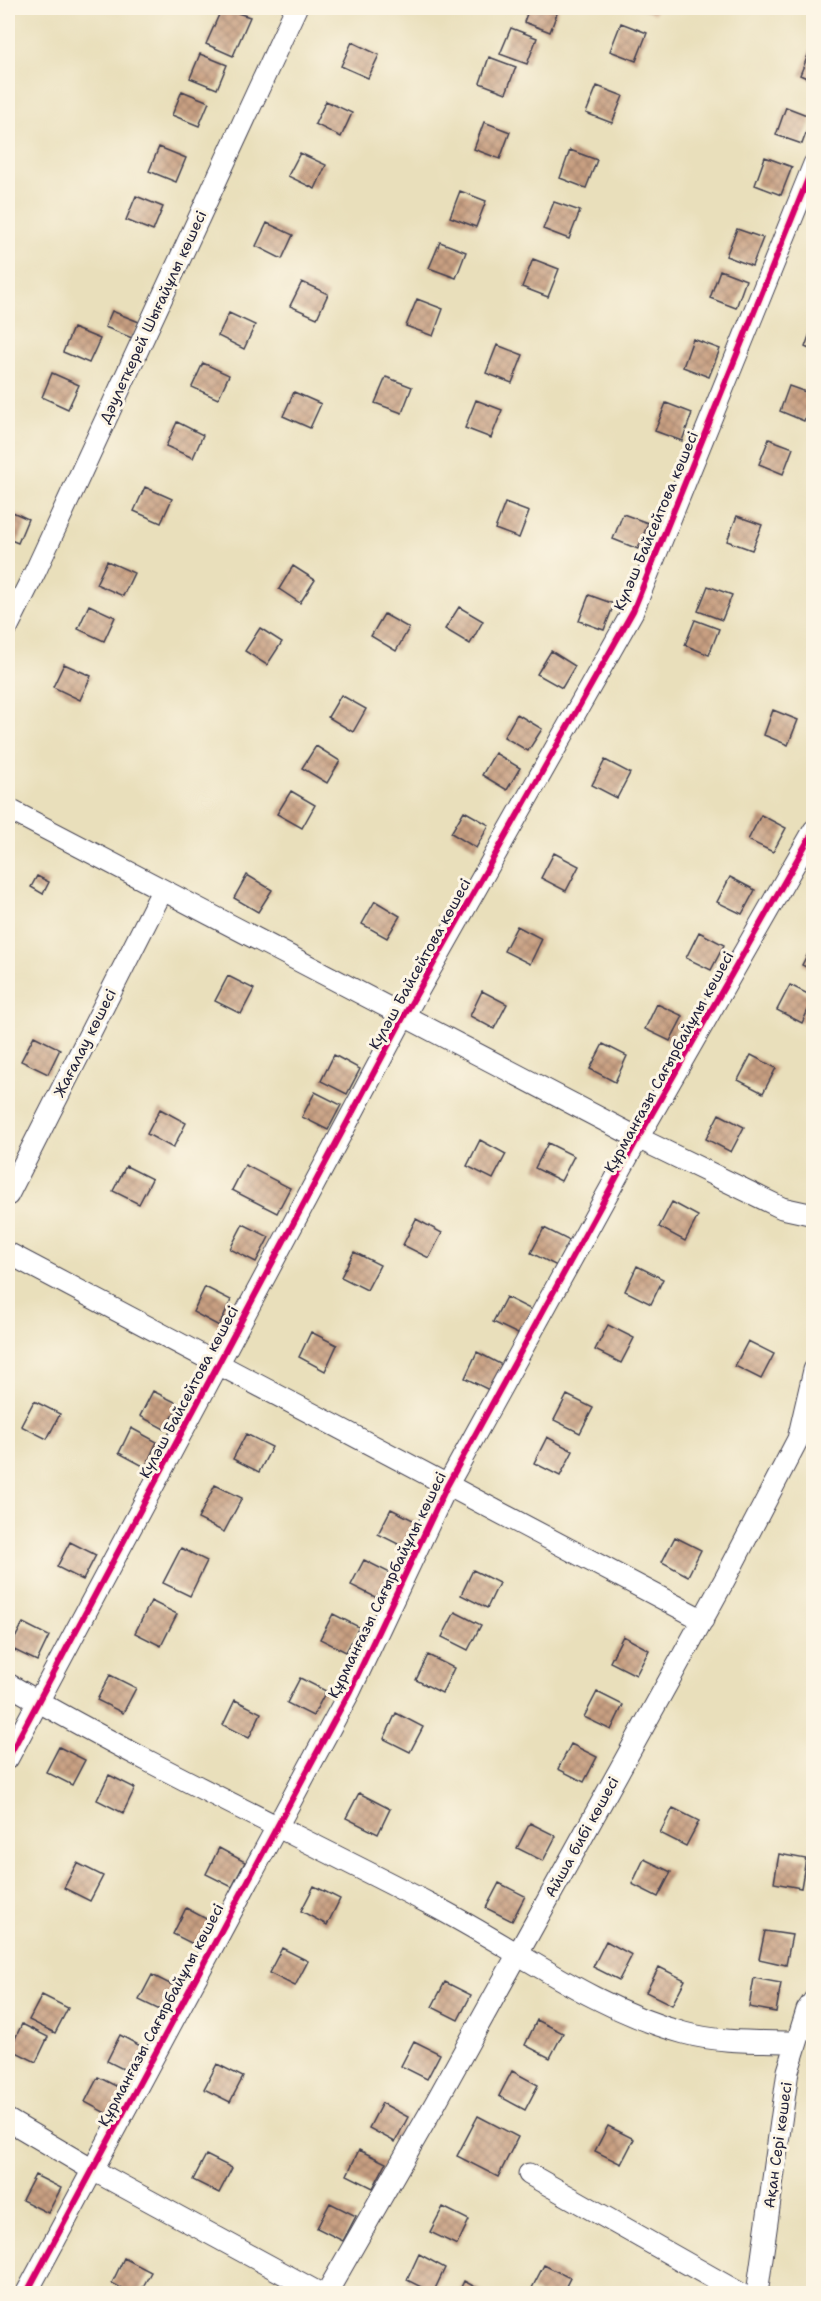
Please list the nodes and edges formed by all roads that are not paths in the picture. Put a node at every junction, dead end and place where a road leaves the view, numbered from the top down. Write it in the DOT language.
graph roads {
  1 [pos="296,8"];
  2 [pos="813,164"];
  3 [pos="8,626"];
  4 [pos="8,809"];
  5 [pos="813,830"];
  6 [pos="162,891"];
  7 [pos="404,1016"];
  8 [pos="638,1138"];
  9 [pos="8,1195"];
  10 [pos="813,1215"];
  11 [pos="8,1252"];
  12 [pos="217,1365"];
  13 [pos="813,1370"];
  14 [pos="447,1486"];
  15 [pos="703,1620"];
  16 [pos="8,1684"];
  17 [pos="38,1702"];
  18 [pos="8,1758"];
  19 [pos="276,1828"];
  20 [pos="518,1953"];
  21 [pos="813,2000"];
  22 [pos="796,2042"];
  23 [pos="8,2120"];
  24 [pos="91,2169"];
  25 [pos="529,2174"];
  26 [pos="26,2294"];
  27 [pos="321,2294"];
  28 [pos="326,2294"];
  29 [pos="741,2294"];
  30 [pos="757,2294"];
  1 -- 3 [label="street, Дәулеткерей Шығайұлы көшесі"];
  2 -- 7 [label="street, Күләш Байсейтова көшесі"];
  4 -- 6 [label="street"];
  5 -- 8 [label="street, Құрманғазы Сағырбайұлы көшесі"];
  6 -- 7 [label="street"];
  6 -- 9 [label="street, Жағалау көшесі"];
  7 -- 8 [label="street"];
  7 -- 12 [label="street, Күләш Байсейтова көшесі"];
  8 -- 10 [label="street"];
  8 -- 14 [label="street, Құрманғазы Сағырбайұлы көшесі"];
  11 -- 12 [label="street"];
  12 -- 14 [label="street"];
  12 -- 17 [label="street, Күләш Байсейтова көшесі"];
  13 -- 15 [label="street, Айша бибі көшесі"];
  14 -- 15 [label="street"];
  14 -- 19 [label="street, Құрманғазы Сағырбайұлы көшесі"];
  15 -- 20 [label="street, Айша бибі көшесі"];
  16 -- 17 [label="street"];
  17 -- 18 [label="street, Күләш Байсейтова көшесі"];
  17 -- 19 [label="street"];
  19 -- 20 [label="street"];
  19 -- 24 [label="street, Құрманғазы Сағырбайұлы көшесі"];
  20 -- 22 [label="street"];
  20 -- 28 [label="street, Айша бибі көшесі"];
  21 -- 22 [label="street, Ақан Сері көшесі"];
  22 -- 30 [label="street, Ақан Сері көшесі"];
  23 -- 24 [label="street"];
  24 -- 26 [label="street, Құрманғазы Сағырбайұлы көшесі"];
  24 -- 27 [label="street"];
  25 -- 29 [label="street"];
}
